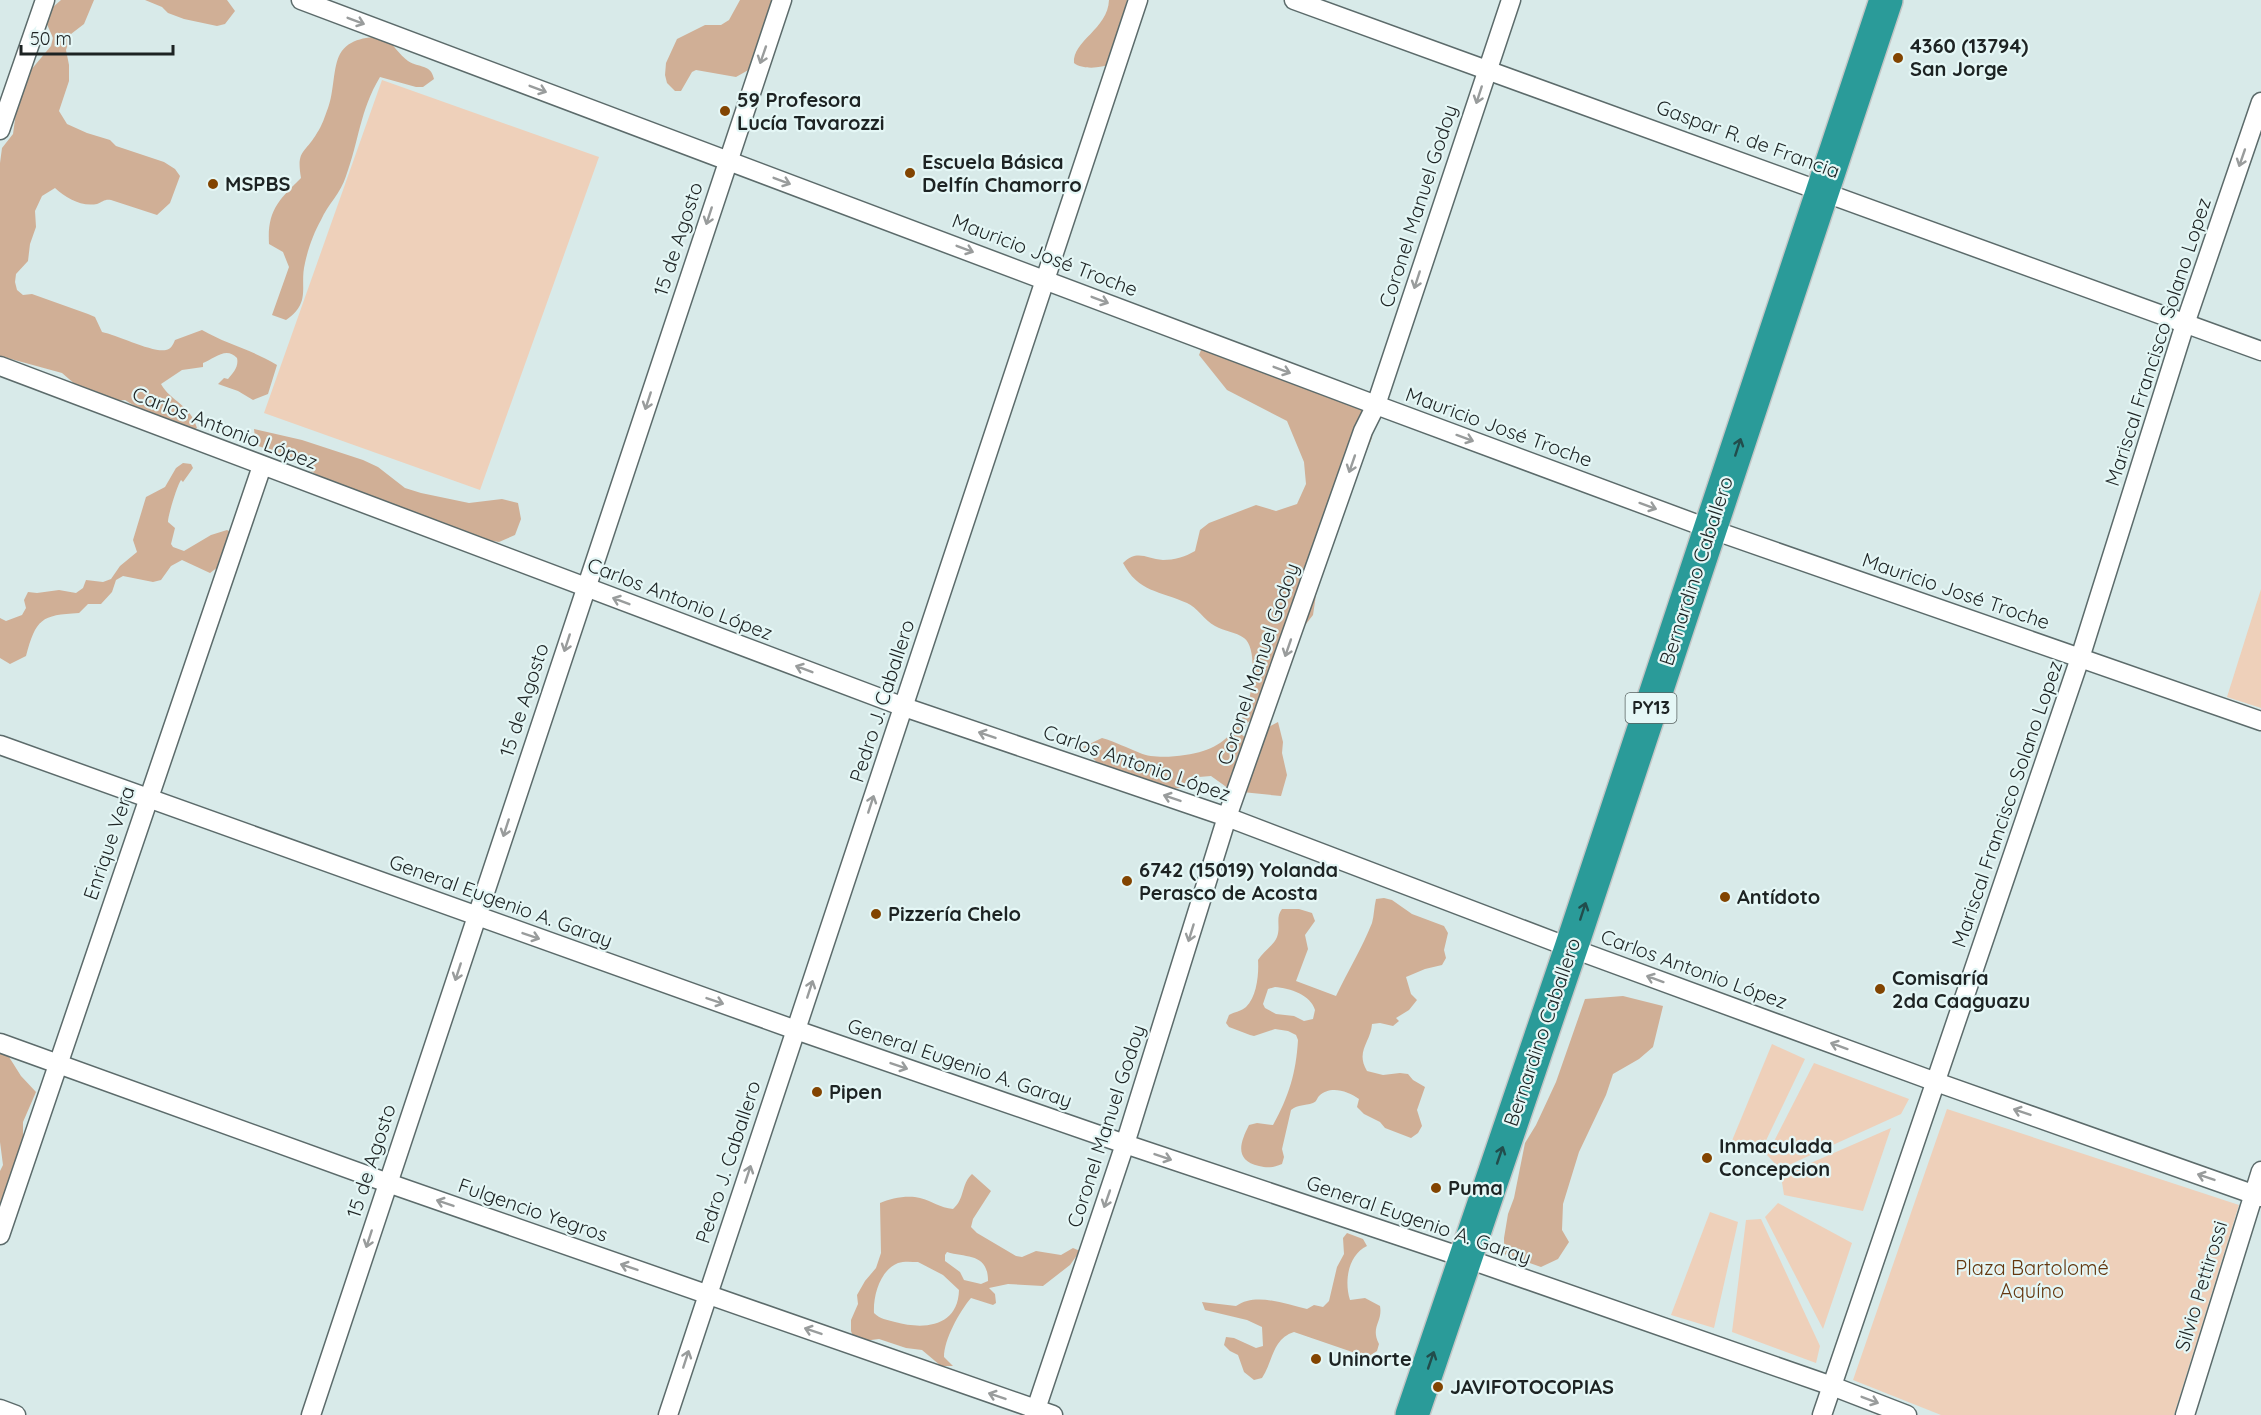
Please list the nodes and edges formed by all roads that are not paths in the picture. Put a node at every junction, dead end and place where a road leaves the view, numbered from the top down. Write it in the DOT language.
graph roads {
  1 [pos="45,0"];
  2 [pos="301,0"];
  3 [pos="782,0"];
  4 [pos="1138,0"];
  5 [pos="1294,0"];
  6 [pos="1510,0"];
  7 [pos="1886,0"];
  8 [pos="1487,69"];
  9 [pos="2261,102"];
  10 [pos="0,130"];
  11 [pos="728,160"];
  12 [pos="1823,190"];
  13 [pos="1045,279"];
  14 [pos="2185,324"];
  15 [pos="2261,351"];
  16 [pos="0,366"];
  17 [pos="1376,405"];
  18 [pos="262,466"];
  19 [pos="1710,529"];
  20 [pos="585,587"];
  21 [pos="2080,658"];
  22 [pos="904,706"];
  23 [pos="2261,721"];
  24 [pos="0,745"];
  25 [pos="148,798"];
  26 [pos="1227,818"];
  27 [pos="476,917"];
  28 [pos="1570,948"];
  29 [pos="796,1030"];
  30 [pos="0,1043"];
  31 [pos="57,1063"];
  32 [pos="1936,1082"];
  33 [pos="1125,1144"];
  34 [pos="2261,1171"];
  35 [pos="388,1183"];
  36 [pos="2257,1196"];
  37 [pos="0,1235"];
  38 [pos="1465,1258"];
  39 [pos="708,1294"];
  40 [pos="1832,1386"];
  41 [pos="0,1409"];
  42 [pos="1041,1413"];
  43 [pos="16,1415"];
  44 [pos="311,1415"];
  45 [pos="668,1415"];
  46 [pos="1412,1415"];
  47 [pos="1822,1415"];
  48 [pos="1907,1415"];
  49 [pos="2185,1415"];
  1 -- 10 [label="street"];
  2 -- 11 [label="street, Mauricio José Troche, one-way"];
  3 -- 11 [label="street, 15 de Agosto, one-way"];
  4 -- 13 [label="street, Pedro J. Caballero"];
  5 -- 8 [label="street, Gaspar R. de Francia"];
  6 -- 8 [label="street, Coronel Manuel Godoy"];
  7 -- 12 [label="highway, Bernardino Caballero / PY13"];
  8 -- 12 [label="street, Gaspar R. de Francia"];
  8 -- 17 [label="street, Coronel Manuel Godoy, one-way"];
  9 -- 14 [label="street, Mariscal Francisco Solano Lopez, one-way"];
  11 -- 13 [label="street, Mauricio José Troche, one-way"];
  11 -- 20 [label="street, 15 de Agosto, one-way"];
  12 -- 14 [label="street, Gaspar R. de Francia"];
  19 -- 12 [label="highway, Bernardino Caballero / PY13, one-way"];
  13 -- 17 [label="street, Mauricio José Troche, one-way"];
  13 -- 22 [label="street, Pedro J. Caballero"];
  14 -- 15 [label="street, Gaspar R. de Francia"];
  14 -- 21 [label="street, Mariscal Francisco Solano Lopez"];
  16 -- 18 [label="street, Carlos Antonio López"];
  17 -- 19 [label="street, Mauricio José Troche, one-way"];
  17 -- 26 [label="street, Coronel Manuel Godoy, one-way"];
  18 -- 20 [label="street, Carlos Antonio López"];
  18 -- 25 [label="street, Enrique Vera"];
  19 -- 21 [label="street, Mauricio José Troche"];
  28 -- 19 [label="highway, Bernardino Caballero / PY13, one-way"];
  22 -- 20 [label="street, Carlos Antonio López, one-way"];
  20 -- 27 [label="street, 15 de Agosto, one-way"];
  21 -- 23 [label="street, Mauricio José Troche"];
  21 -- 32 [label="street, Mariscal Francisco Solano Lopez"];
  26 -- 22 [label="street, Carlos Antonio López, one-way"];
  29 -- 22 [label="street, Pedro J. Caballero, one-way"];
  24 -- 25 [label="street, General Eugenio A. Garay"];
  25 -- 27 [label="street, General Eugenio A. Garay"];
  25 -- 31 [label="street, Enrique Vera"];
  26 -- 28 [label="street, Carlos Antonio López"];
  26 -- 33 [label="street, Coronel Manuel Godoy, one-way"];
  27 -- 29 [label="street, General Eugenio A. Garay, one-way"];
  27 -- 35 [label="street, 15 de Agosto, one-way"];
  32 -- 28 [label="street, Carlos Antonio López, one-way"];
  38 -- 28 [label="highway, Bernardino Caballero / PY13, one-way"];
  29 -- 33 [label="street, General Eugenio A. Garay, one-way"];
  39 -- 29 [label="street, Pedro J. Caballero, one-way"];
  30 -- 31 [label="street, Fulgencio Yegros"];
  31 -- 35 [label="street, Fulgencio Yegros"];
  31 -- 37 [label="street, Enrique Vera"];
  36 -- 32 [label="street, Carlos Antonio López, one-way"];
  32 -- 40 [label="street, Mariscal Francisco Solano Lopez"];
  33 -- 38 [label="street, General Eugenio A. Garay, one-way"];
  33 -- 42 [label="street, Coronel Manuel Godoy, one-way"];
  34 -- 36 [label="street, Silvio Pettirossi"];
  39 -- 35 [label="street, Fulgencio Yegros, one-way"];
  35 -- 44 [label="street, 15 de Agosto, one-way"];
  36 -- 49 [label="street, Silvio Pettirossi"];
  38 -- 40 [label="street, General Eugenio A. Garay"];
  46 -- 38 [label="highway, Bernardino Caballero / PY13, one-way"];
  42 -- 39 [label="street, Fulgencio Yegros, one-way"];
  45 -- 39 [label="street, Pedro J. Caballero, one-way"];
  40 -- 47 [label="street, Mariscal Francisco Solano Lopez"];
  40 -- 48 [label="street, General Eugenio A. Garay, one-way"];
  41 -- 43 [label="street"];
}
